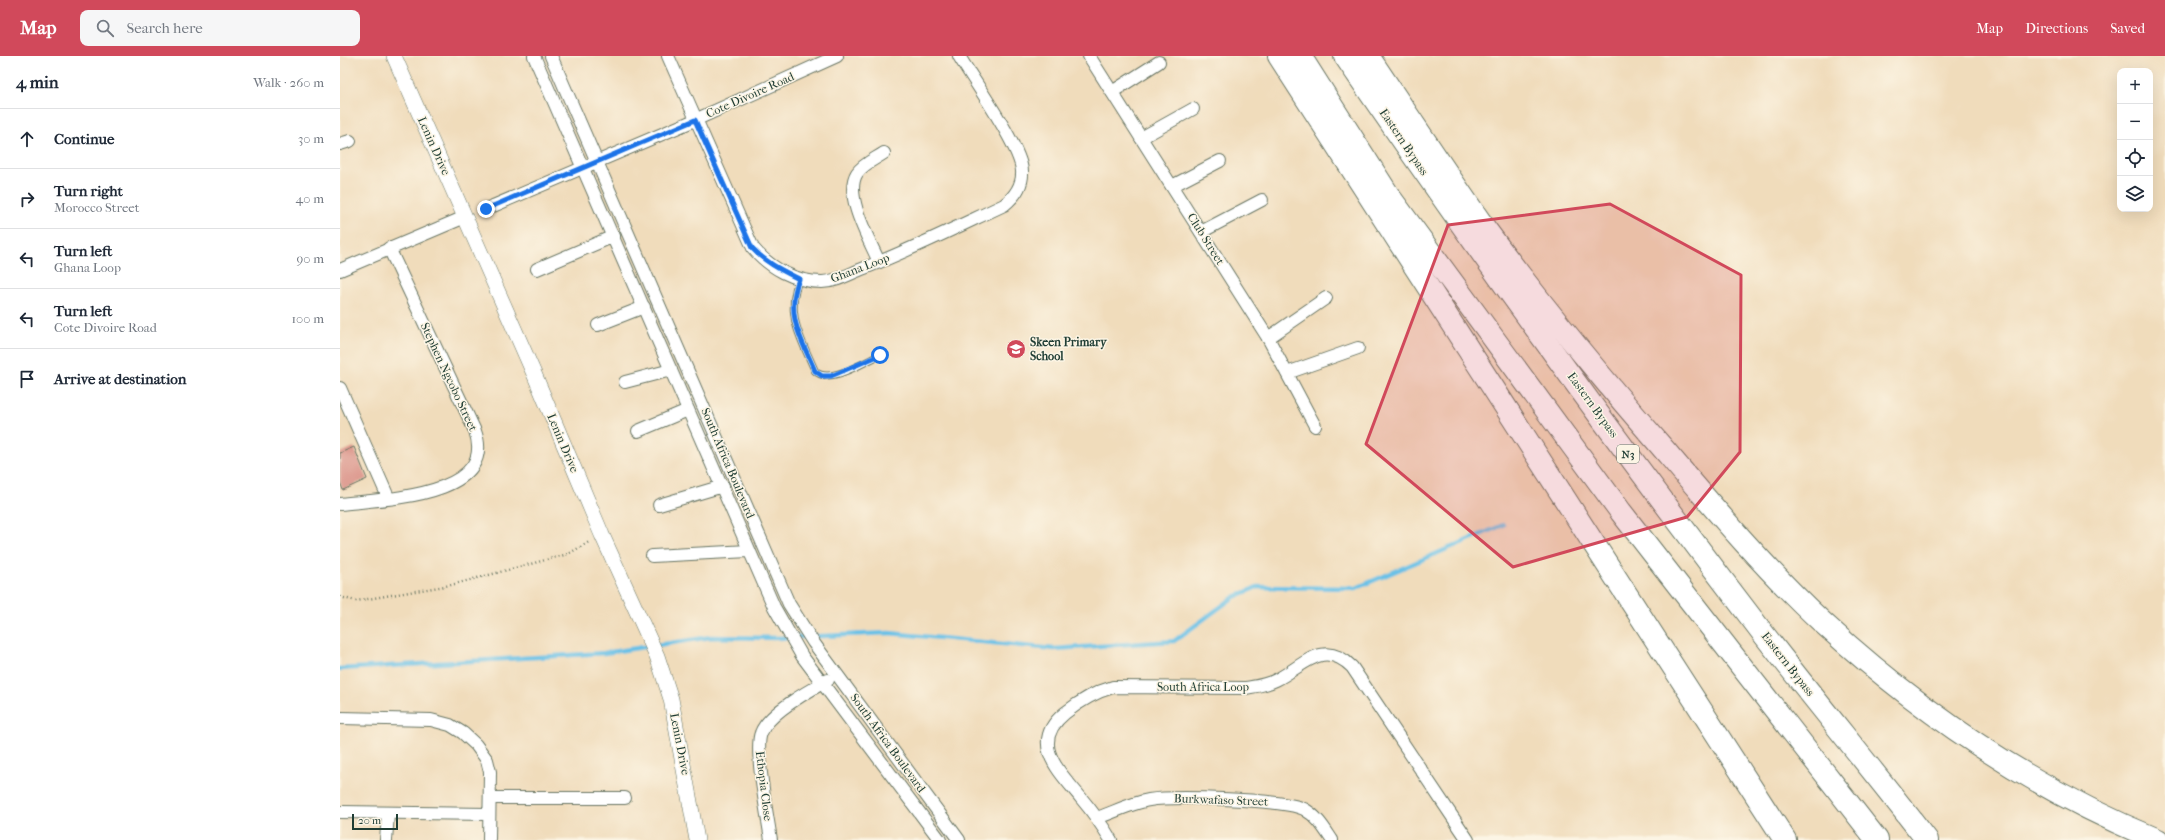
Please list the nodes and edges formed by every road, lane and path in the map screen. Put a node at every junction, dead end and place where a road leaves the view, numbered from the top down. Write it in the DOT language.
graph roads {
  1 [pos="394,56"];
  2 [pos="534,56"];
  3 [pos="551,56"];
  4 [pos="668,56"];
  5 [pos="837,56"];
  6 [pos="959,56"];
  7 [pos="1089,56"];
  8 [pos="1279,56"];
  9 [pos="1300,56"];
  10 [pos="1345,56"];
  11 [pos="1368,56"];
  12 [pos="1159,62"];
  13 [pos="1112,92"];
  14 [pos="1193,109"];
  15 [pos="695,120"];
  16 [pos="1141,138"];
  17 [pos="884,153"];
  18 [pos="1220,161"];
  19 [pos="597,162"];
  20 [pos="581,169"];
  21 [pos="1172,186"];
  22 [pos="1262,200"];
  23 [pos="486,209"];
  24 [pos="465,217"];
  25 [pos="1201,232"];
  26 [pos="614,236"];
  27 [pos="389,248"];
  28 [pos="880,262"];
  29 [pos="537,269"];
  30 [pos="340,270"];
  31 [pos="799,279"];
  32 [pos="1326,298"];
  33 [pos="644,307"];
  34 [pos="598,325"];
  35 [pos="1268,338"];
  36 [pos="1358,348"];
  37 [pos="880,355"];
  38 [pos="671,370"];
  39 [pos="1287,374"];
  40 [pos="625,382"];
  41 [pos="340,388"];
  42 [pos="688,410"];
  43 [pos="1316,426"];
  44 [pos="638,431"];
  45 [pos="723,486"];
  46 [pos="388,497"];
  47 [pos="340,504"];
  48 [pos="659,505"];
  49 [pos="602,535"];
  50 [pos="749,550"];
  51 [pos="652,556"];
  52 [pos="340,597"];
  53 [pos="836,673"];
  54 [pos="822,683"];
  55 [pos="340,718"];
  56 [pos="490,798"];
  57 [pos="625,798"];
  58 [pos="340,812"];
  59 [pos="388,814"];
  60 [pos="489,814"];
  61 [pos="1097,818"];
  62 [pos="386,840"];
  63 [pos="489,840"];
  64 [pos="697,840"];
  65 [pos="771,840"];
  66 [pos="940,840"];
  67 [pos="959,840"];
  68 [pos="1111,840"];
  69 [pos="1332,840"];
  70 [pos="1468,840"];
  71 [pos="1786,840"];
  72 [pos="1877,840"];
  73 [pos="1927,840"];
  74 [pos="2158,840"];
  1 -- 24 [label="street, Lenin Drive"];
  2 -- 20 [label="street, South Africa Boulevard"];
  3 -- 19 [label="street, South Africa Boulevard"];
  4 -- 15 [label="street, Ghana Loop"];
  5 -- 15 [label="street, Cote Divoire Road"];
  6 -- 28 [label="street, Ghana Loop"];
  7 -- 13 [label="street, Club Street"];
  8 -- 71 [label="highway"];
  9 -- 72 [label="highway"];
  10 -- 73 [label="highway, Eastern Bypass / N3"];
  11 -- 74 [label="highway"];
  12 -- 13 [label="street"];
  13 -- 16 [label="street, Club Street"];
  14 -- 16 [label="street"];
  15 -- 19 [label="street, Cote Divoire Road"];
  15 -- 31 [label="street, Ghana Loop"];
  16 -- 21 [label="street, Club Street"];
  17 -- 28 [label="street"];
  18 -- 21 [label="street"];
  19 -- 20 [label="street, Cote Divoire Road"];
  19 -- 53 [label="street, South Africa Boulevard"];
  20 -- 23 [label="street, Cote Divoire Road"];
  20 -- 26 [label="street, South Africa Boulevard"];
  21 -- 25 [label="street, Club Street"];
  22 -- 25 [label="street"];
  24 -- 27 [label="street"];
  24 -- 49 [label="street, Lenin Drive"];
  25 -- 35 [label="street, Club Street"];
  26 -- 29 [label="street"];
  26 -- 33 [label="street, South Africa Boulevard"];
  27 -- 30 [label="street"];
  27 -- 46 [label="street, Stephen Ngcobo Street"];
  28 -- 31 [label="street, Ghana Loop"];
  31 -- 37 [label="lane"];
  32 -- 35 [label="street"];
  33 -- 34 [label="street"];
  33 -- 38 [label="street, South Africa Boulevard"];
  35 -- 39 [label="street, Club Street"];
  36 -- 39 [label="street"];
  38 -- 40 [label="street"];
  38 -- 42 [label="street, South Africa Boulevard"];
  39 -- 43 [label="street, Club Street"];
  41 -- 46 [label="street"];
  42 -- 44 [label="street"];
  42 -- 45 [label="street, South Africa Boulevard"];
  45 -- 48 [label="street"];
  45 -- 50 [label="street, South Africa Boulevard"];
  46 -- 47 [label="street, Stephen Ngcobo Street"];
  49 -- 52 [label="path"];
  49 -- 64 [label="street, Lenin Drive"];
  50 -- 51 [label="street"];
  50 -- 54 [label="street, South Africa Boulevard"];
  53 -- 54 [label="street, Ethopia Close"];
  53 -- 67 [label="street, South Africa Boulevard"];
  54 -- 65 [label="street, Ethopia Close"];
  54 -- 66 [label="street, South Africa Boulevard"];
  55 -- 56 [label="street"];
  56 -- 57 [label="street"];
  56 -- 60 [label="street"];
  58 -- 59 [label="street"];
  59 -- 60 [label="street"];
  59 -- 62 [label="street"];
  60 -- 63 [label="street"];
  61 -- 68 [label="street, South Africa Loop"];
  61 -- 69 [label="street, Burkwafaso Street"];
  61 -- 70 [label="street, South Africa Loop"];
}
